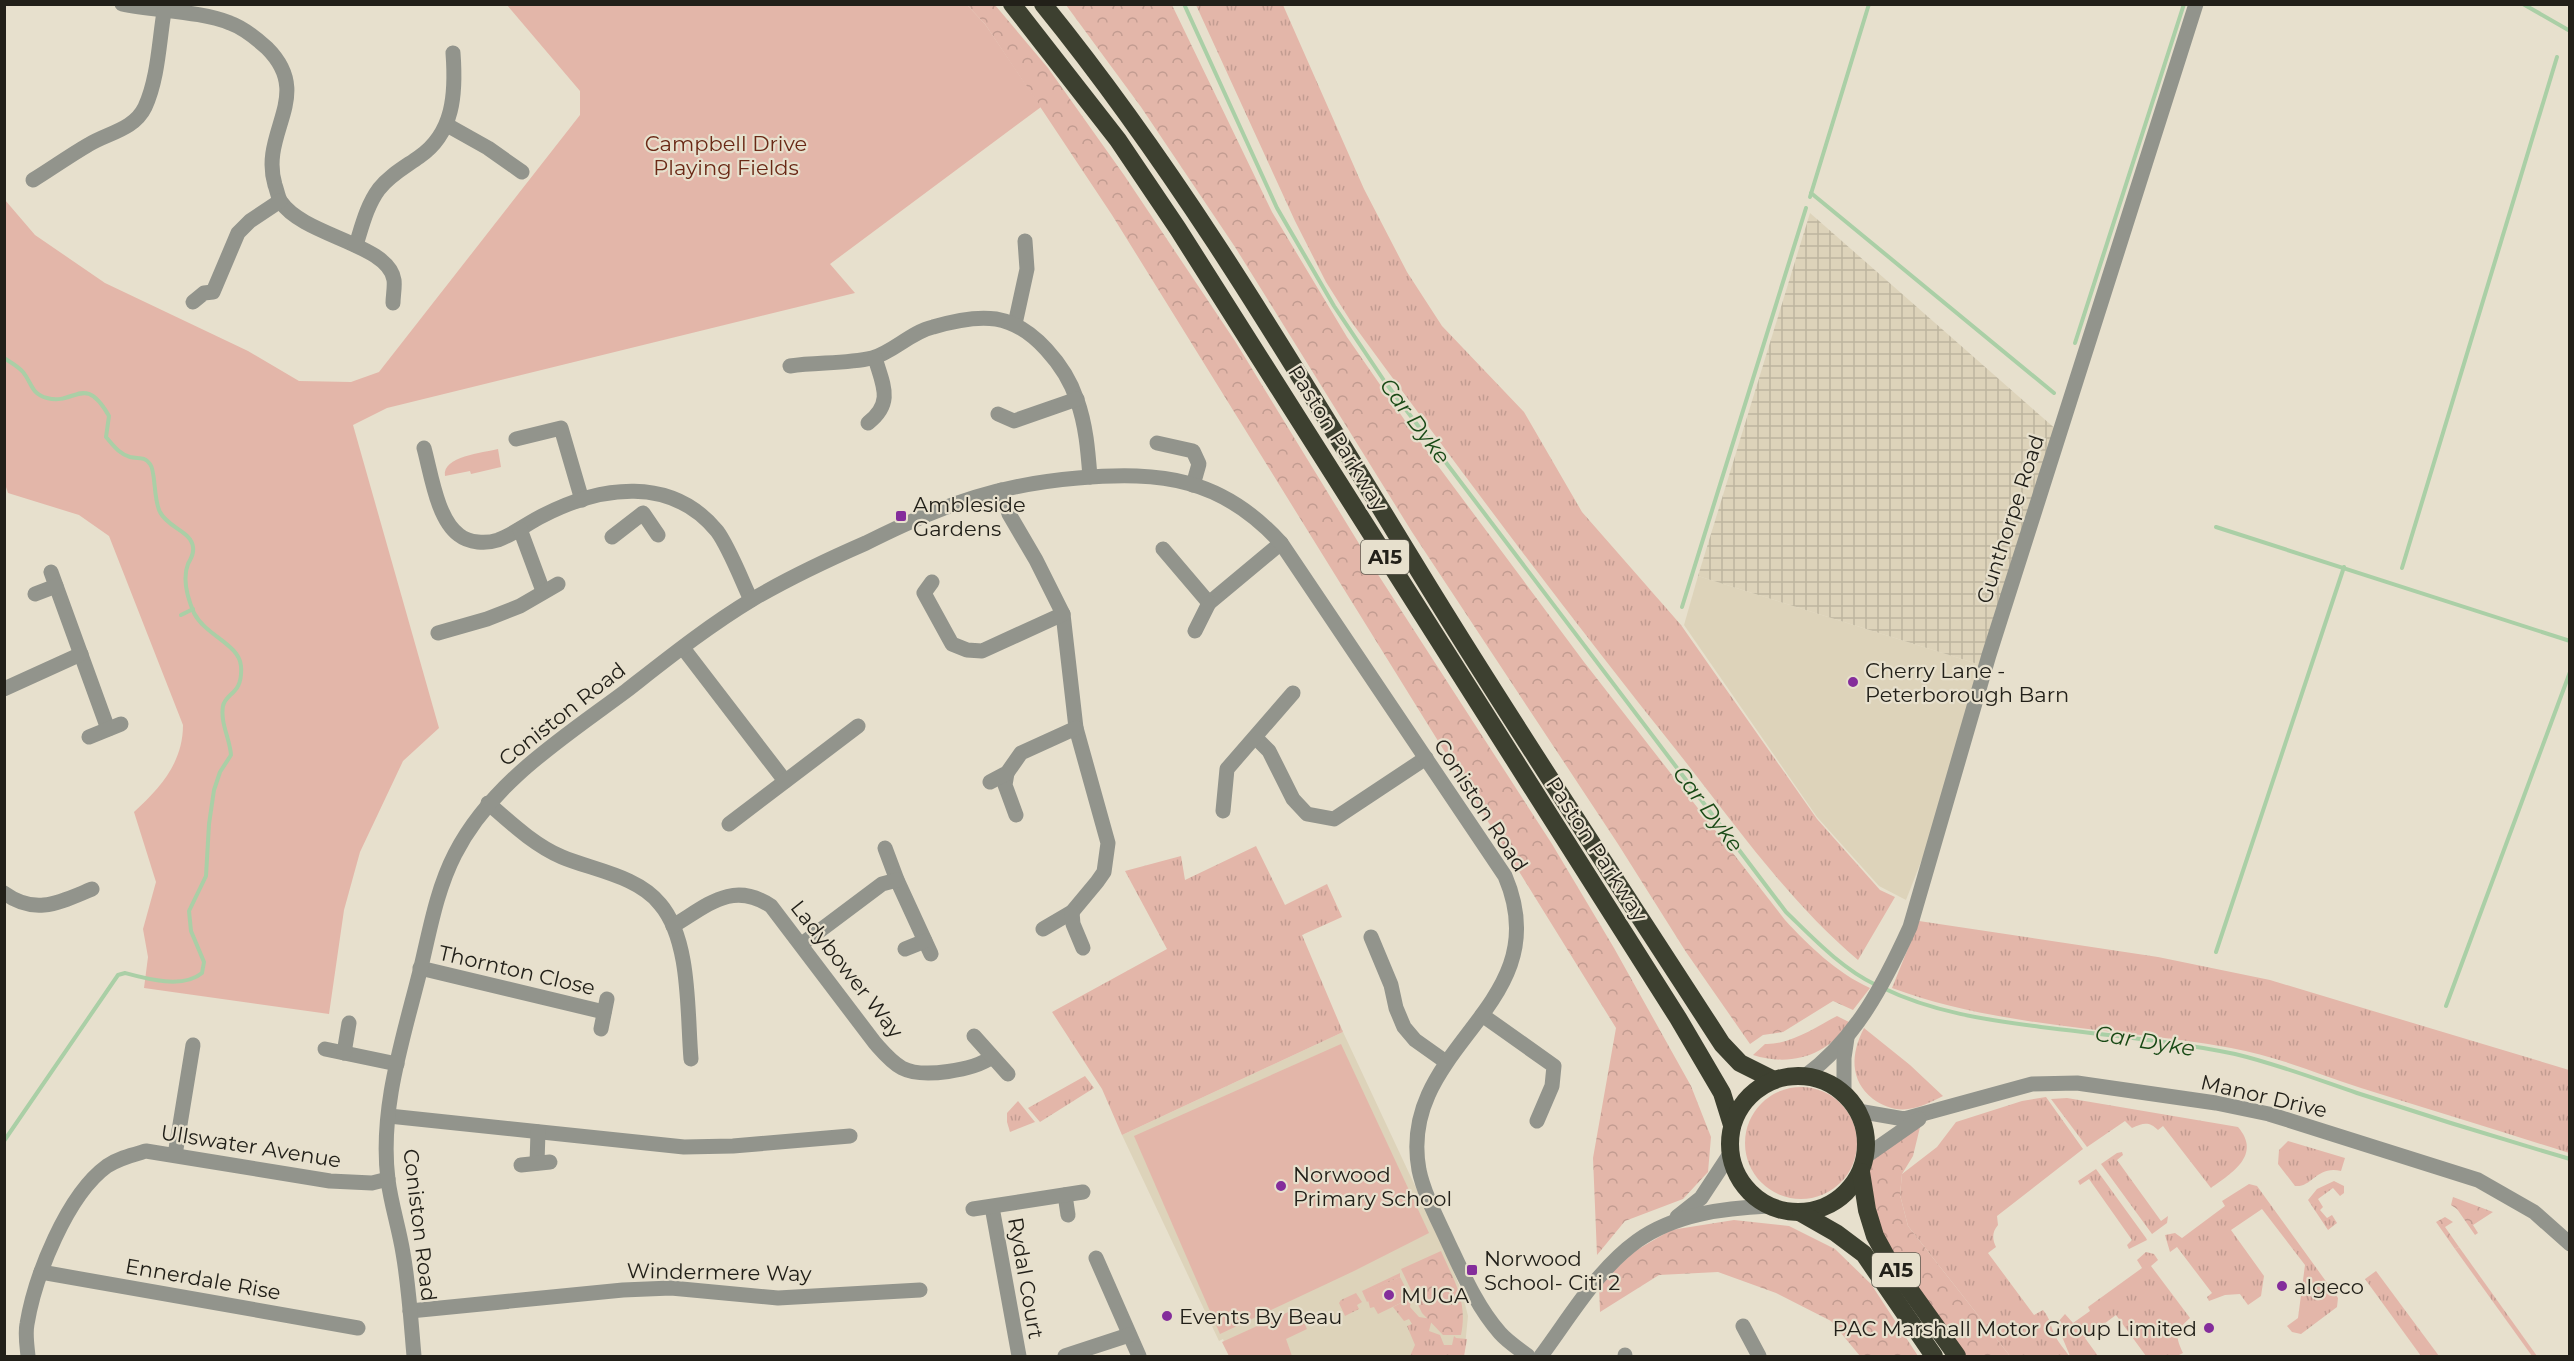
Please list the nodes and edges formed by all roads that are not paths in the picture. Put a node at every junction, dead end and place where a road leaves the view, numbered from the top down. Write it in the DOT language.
graph roads {
  1 [pos="122,4"];
  2 [pos="1012,4"];
  3 [pos="1042,4"];
  4 [pos="2196,4"];
  5 [pos="164,12"];
  6 [pos="220,12"];
  7 [pos="453,53"];
  8 [pos="447,125"];
  9 [pos="522,172"];
  10 [pos="33,180"];
  11 [pos="280,201"];
  12 [pos="1025,241"];
  13 [pos="356,244"];
  14 [pos="193,302"];
  15 [pos="393,303"];
  16 [pos="1015,324"];
  17 [pos="875,358"];
  18 [pos="790,366"];
  19 [pos="1077,399"];
  20 [pos="998,414"];
  21 [pos="868,423"];
  22 [pos="516,439"];
  23 [pos="1157,443"];
  24 [pos="424,447"];
  25 [pos="1090,477"];
  26 [pos="1193,485"];
  27 [pos="644,490"];
  28 [pos="1001,490"];
  29 [pos="582,500"];
  30 [pos="643,513"];
  31 [pos="520,529"];
  32 [pos="658,535"];
  33 [pos="612,537"];
  34 [pos="1281,543"];
  35 [pos="1163,549"];
  36 [pos="932,582"];
  37 [pos="558,584"];
  38 [pos="543,591"];
  39 [pos="34,594"];
  40 [pos="751,600"];
  41 [pos="1209,603"];
  42 [pos="1063,614"];
  43 [pos="1195,631"];
  44 [pos="438,633"];
  45 [pos="683,648"];
  46 [pos="81,654"];
  47 [pos="4,689"];
  48 [pos="1293,693"];
  49 [pos="858,726"];
  50 [pos="1076,728"];
  51 [pos="89,737"];
  52 [pos="1256,738"];
  53 [pos="1426,758"];
  54 [pos="1007,772"];
  55 [pos="785,781"];
  56 [pos="990,782"];
  57 [pos="488,803"];
  58 [pos="1223,811"];
  59 [pos="1016,815"];
  60 [pos="729,824"];
  61 [pos="885,848"];
  62 [pos="897,880"];
  63 [pos="92,889"];
  64 [pos="4,893"];
  65 [pos="1072,912"];
  66 [pos="673,926"];
  67 [pos="1043,929"];
  68 [pos="1371,937"];
  69 [pos="802,944"];
  70 [pos="1083,948"];
  71 [pos="906,949"];
  72 [pos="420,968"];
  73 [pos="1482,1015"];
  74 [pos="349,1023"];
  75 [pos="601,1029"];
  76 [pos="974,1036"];
  77 [pos="1847,1038"];
  78 [pos="193,1045"];
  79 [pos="325,1049"];
  80 [pos="344,1053"];
  81 [pos="992,1057"];
  82 [pos="691,1059"];
  83 [pos="1446,1062"];
  84 [pos="397,1064"];
  85 [pos="1008,1074"];
  86 [pos="1805,1076"];
  87 [pos="1774,1080"];
  88 [pos="1844,1094"];
  89 [pos="1858,1111"];
  90 [pos="1927,1115"];
  91 [pos="389,1116"];
  92 [pos="1537,1121"];
  93 [pos="1732,1125"];
  94 [pos="538,1132"];
  95 [pos="850,1136"];
  96 [pos="1730,1154"];
  97 [pos="174,1155"];
  98 [pos="1864,1164"];
  99 [pos="520,1165"];
  100 [pos="388,1179"];
  101 [pos="1083,1192"];
  102 [pos="1065,1195"];
  103 [pos="1769,1206"];
  104 [pos="992,1207"];
  105 [pos="973,1209"];
  106 [pos="1801,1213"];
  107 [pos="1068,1215"];
  108 [pos="1668,1225"];
  109 [pos="2570,1244"];
  110 [pos="1096,1258"];
  111 [pos="41,1272"];
  112 [pos="920,1290"];
  113 [pos="410,1311"];
  114 [pos="1743,1326"];
  115 [pos="358,1328"];
  116 [pos="1129,1335"];
  117 [pos="28,1356"];
  118 [pos="414,1356"];
  119 [pos="1019,1356"];
  120 [pos="1065,1356"];
  121 [pos="1139,1356"];
  122 [pos="1528,1356"];
  123 [pos="1541,1356"];
  124 [pos="1759,1356"];
  125 [pos="1934,1356"];
  126 [pos="1957,1356"];
  1 -- 5 [label="street"];
  2 -- 93 [label="highway, Paston Parkway / A15"];
  3 -- 87 [label="highway, Paston Parkway / A15"];
  4 -- 77 [label="street, Gunthorpe Road"];
  5 -- 6 [label="street"];
  5 -- 10 [label="street"];
  6 -- 11 [label="street"];
  7 -- 8 [label="street"];
  8 -- 9 [label="street"];
  8 -- 13 [label="street"];
  11 -- 13 [label="street"];
  11 -- 14 [label="street"];
  12 -- 16 [label="street"];
  13 -- 15 [label="street"];
  16 -- 17 [label="street"];
  16 -- 19 [label="street"];
  17 -- 18 [label="street"];
  17 -- 21 [label="street"];
  19 -- 20 [label="street"];
  19 -- 25 [label="street"];
  22 -- 29 [label="street"];
  23 -- 26 [label="street"];
  24 -- 31 [label="street"];
  25 -- 26 [label="street, Coniston Road"];
  25 -- 28 [label="street, Coniston Road"];
  26 -- 34 [label="street, Coniston Road"];
  27 -- 29 [label="street"];
  27 -- 30 [label="street"];
  27 -- 40 [label="street"];
  28 -- 40 [label="street, Coniston Road"];
  28 -- 42 [label="street"];
  29 -- 31 [label="street"];
  30 -- 32 [label="street"];
  30 -- 33 [label="street"];
  31 -- 38 [label="street"];
  34 -- 41 [label="street"];
  34 -- 53 [label="street, Coniston Road"];
  35 -- 41 [label="street"];
  36 -- 42 [label="street"];
  37 -- 38 [label="street"];
  38 -- 44 [label="street"];
  39 -- 46 [label="street"];
  40 -- 45 [label="street, Coniston Road"];
  41 -- 43 [label="street"];
  42 -- 50 [label="street"];
  45 -- 55 [label="street"];
  45 -- 57 [label="street, Coniston Road"];
  46 -- 47 [label="street"];
  46 -- 51 [label="street"];
  48 -- 52 [label="street"];
  49 -- 55 [label="street"];
  50 -- 54 [label="street"];
  50 -- 65 [label="street"];
  52 -- 53 [label="street"];
  52 -- 58 [label="street"];
  53 -- 73 [label="street, Coniston Road"];
  54 -- 56 [label="street"];
  54 -- 59 [label="street"];
  55 -- 60 [label="street"];
  57 -- 66 [label="street"];
  57 -- 72 [label="street, Coniston Road"];
  61 -- 62 [label="street"];
  62 -- 69 [label="street"];
  62 -- 71 [label="street"];
  63 -- 64 [label="street"];
  65 -- 67 [label="street"];
  65 -- 70 [label="street"];
  66 -- 69 [label="street, Ladybower Way"];
  66 -- 82 [label="street"];
  68 -- 83 [label="street"];
  69 -- 81 [label="street, Ladybower Way"];
  72 -- 75 [label="street, Thornton Close"];
  72 -- 84 [label="street, Coniston Road"];
  73 -- 83 [label="street, Coniston Road"];
  73 -- 92 [label="street"];
  74 -- 80 [label="street"];
  76 -- 81 [label="street"];
  77 -- 86 [label="street, Gunthorpe Road"];
  77 -- 88 [label="street, Gunthorpe Road"];
  78 -- 97 [label="street"];
  79 -- 80 [label="street"];
  80 -- 84 [label="street"];
  81 -- 85 [label="street"];
  83 -- 122 [label="street, Coniston Road"];
  84 -- 91 [label="street, Coniston Road"];
  86 -- 87 [label="highway"];
  86 -- 88 [label="highway"];
  87 -- 93 [label="highway"];
  88 -- 89 [label="highway"];
  89 -- 90 [label="street, Manor Drive"];
  89 -- 98 [label="highway"];
  90 -- 98 [label="street, Manor Drive"];
  90 -- 109 [label="street, Manor Drive"];
  91 -- 94 [label="street"];
  91 -- 100 [label="street, Coniston Road"];
  93 -- 96 [label="highway"];
  94 -- 95 [label="street"];
  94 -- 99 [label="street"];
  96 -- 103 [label="highway"];
  96 -- 108 [label="street"];
  97 -- 100 [label="street, Ullswater Avenue"];
  97 -- 111 [label="street, Ullswater Avenue"];
  98 -- 106 [label="highway"];
  98 -- 126 [label="highway, A15"];
  100 -- 113 [label="street, Coniston Road"];
  101 -- 102 [label="street, Rydal Court"];
  102 -- 104 [label="street, Rydal Court"];
  102 -- 107 [label="street"];
  103 -- 106 [label="highway"];
  103 -- 108 [label="street"];
  104 -- 105 [label="street, Rydal Court"];
  104 -- 119 [label="street, Rydal Court"];
  106 -- 125 [label="highway, A15"];
  108 -- 123 [label="street"];
  110 -- 116 [label="street"];
  111 -- 115 [label="street, Ennerdale Rise"];
  111 -- 117 [label="street, Ullswater Avenue"];
  112 -- 113 [label="street, Windermere Way"];
  113 -- 118 [label="street, Coniston Road"];
  114 -- 124 [label="street"];
  116 -- 120 [label="street, Rydal Court"];
  116 -- 121 [label="street"];
}
